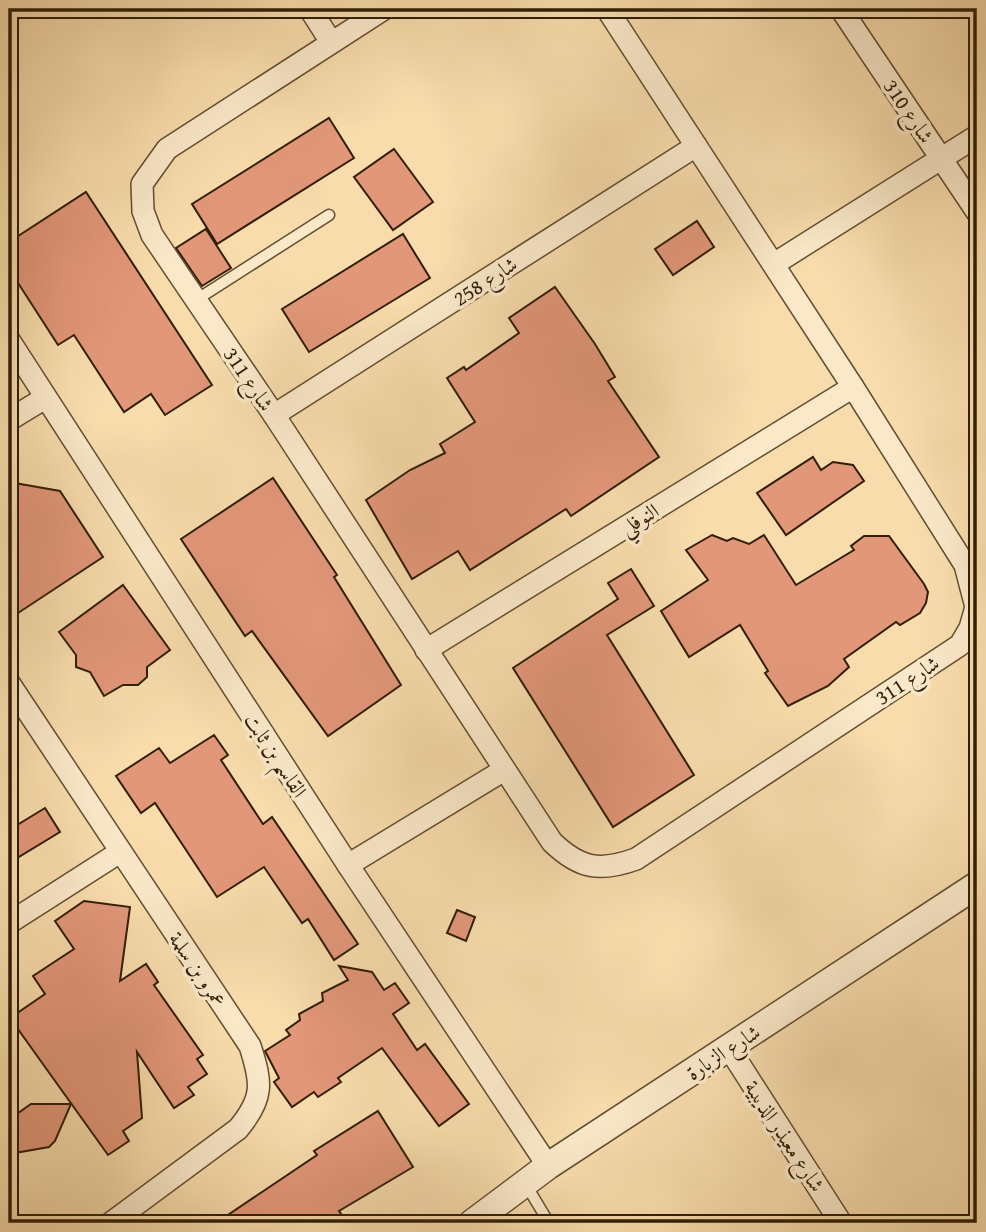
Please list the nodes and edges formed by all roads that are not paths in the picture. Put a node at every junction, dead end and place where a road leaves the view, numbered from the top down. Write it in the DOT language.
graph roads {
  1 [pos="310,9"];
  2 [pos="384,9"];
  3 [pos="607,9"];
  4 [pos="841,9"];
  5 [pos="331,42"];
  6 [pos="977,136"];
  7 [pos="696,146"];
  8 [pos="940,158"];
  9 [pos="977,212"];
  10 [pos="329,215"];
  11 [pos="774,264"];
  12 [pos="196,300"];
  13 [pos="9,340"];
  14 [pos="853,387"];
  15 [pos="46,398"];
  16 [pos="274,415"];
  17 [pos="9,420"];
  18 [pos="426,650"];
  19 [pos="9,683"];
  20 [pos="503,769"];
  21 [pos="120,852"];
  22 [pos="348,865"];
  23 [pos="977,885"];
  24 [pos="9,923"];
  25 [pos="729,1048"];
  26 [pos="548,1166"];
  27 [pos="525,1184"];
  28 [pos="111,1223"];
  29 [pos="472,1223"];
  30 [pos="549,1223"];
  31 [pos="841,1223"];
  1 -- 5 [label="street"];
  2 -- 5 [label="street, شارع 311"];
  3 -- 7 [label="street, شارع 311"];
  4 -- 8 [label="street, شارع 310"];
  5 -- 12 [label="street, شارع 311"];
  6 -- 8 [label="street"];
  7 -- 11 [label="street, شارع 311"];
  7 -- 16 [label="street, شارع 258"];
  8 -- 9 [label="street, شارع 310"];
  8 -- 11 [label="street"];
  10 -- 12 [label="lane"];
  11 -- 14 [label="street, شارع 311"];
  12 -- 16 [label="street, شارع 311"];
  13 -- 15 [label="street, القاسم بن ثابت"];
  14 -- 18 [label="street, النوفلي"];
  14 -- 20 [label="street, شارع 311"];
  15 -- 17 [label="street"];
  15 -- 22 [label="street, القاسم بن ثابت"];
  16 -- 18 [label="street, شارع 311"];
  18 -- 20 [label="street, شارع 311"];
  19 -- 21 [label="street, عمرو بن سلمة"];
  20 -- 22 [label="street"];
  21 -- 24 [label="street"];
  21 -- 28 [label="street, عمرو بن سلمة"];
  22 -- 26 [label="street, القاسم بن ثابت"];
  23 -- 25 [label="street, شارع الزبارة"];
  25 -- 26 [label="street, شارع الزبارة"];
  25 -- 31 [label="street, شارع معيذر الذيبية"];
  26 -- 27 [label="street, شارع الزبارة"];
  27 -- 29 [label="street, شارع الزبارة"];
  27 -- 30 [label="lane"];
}
